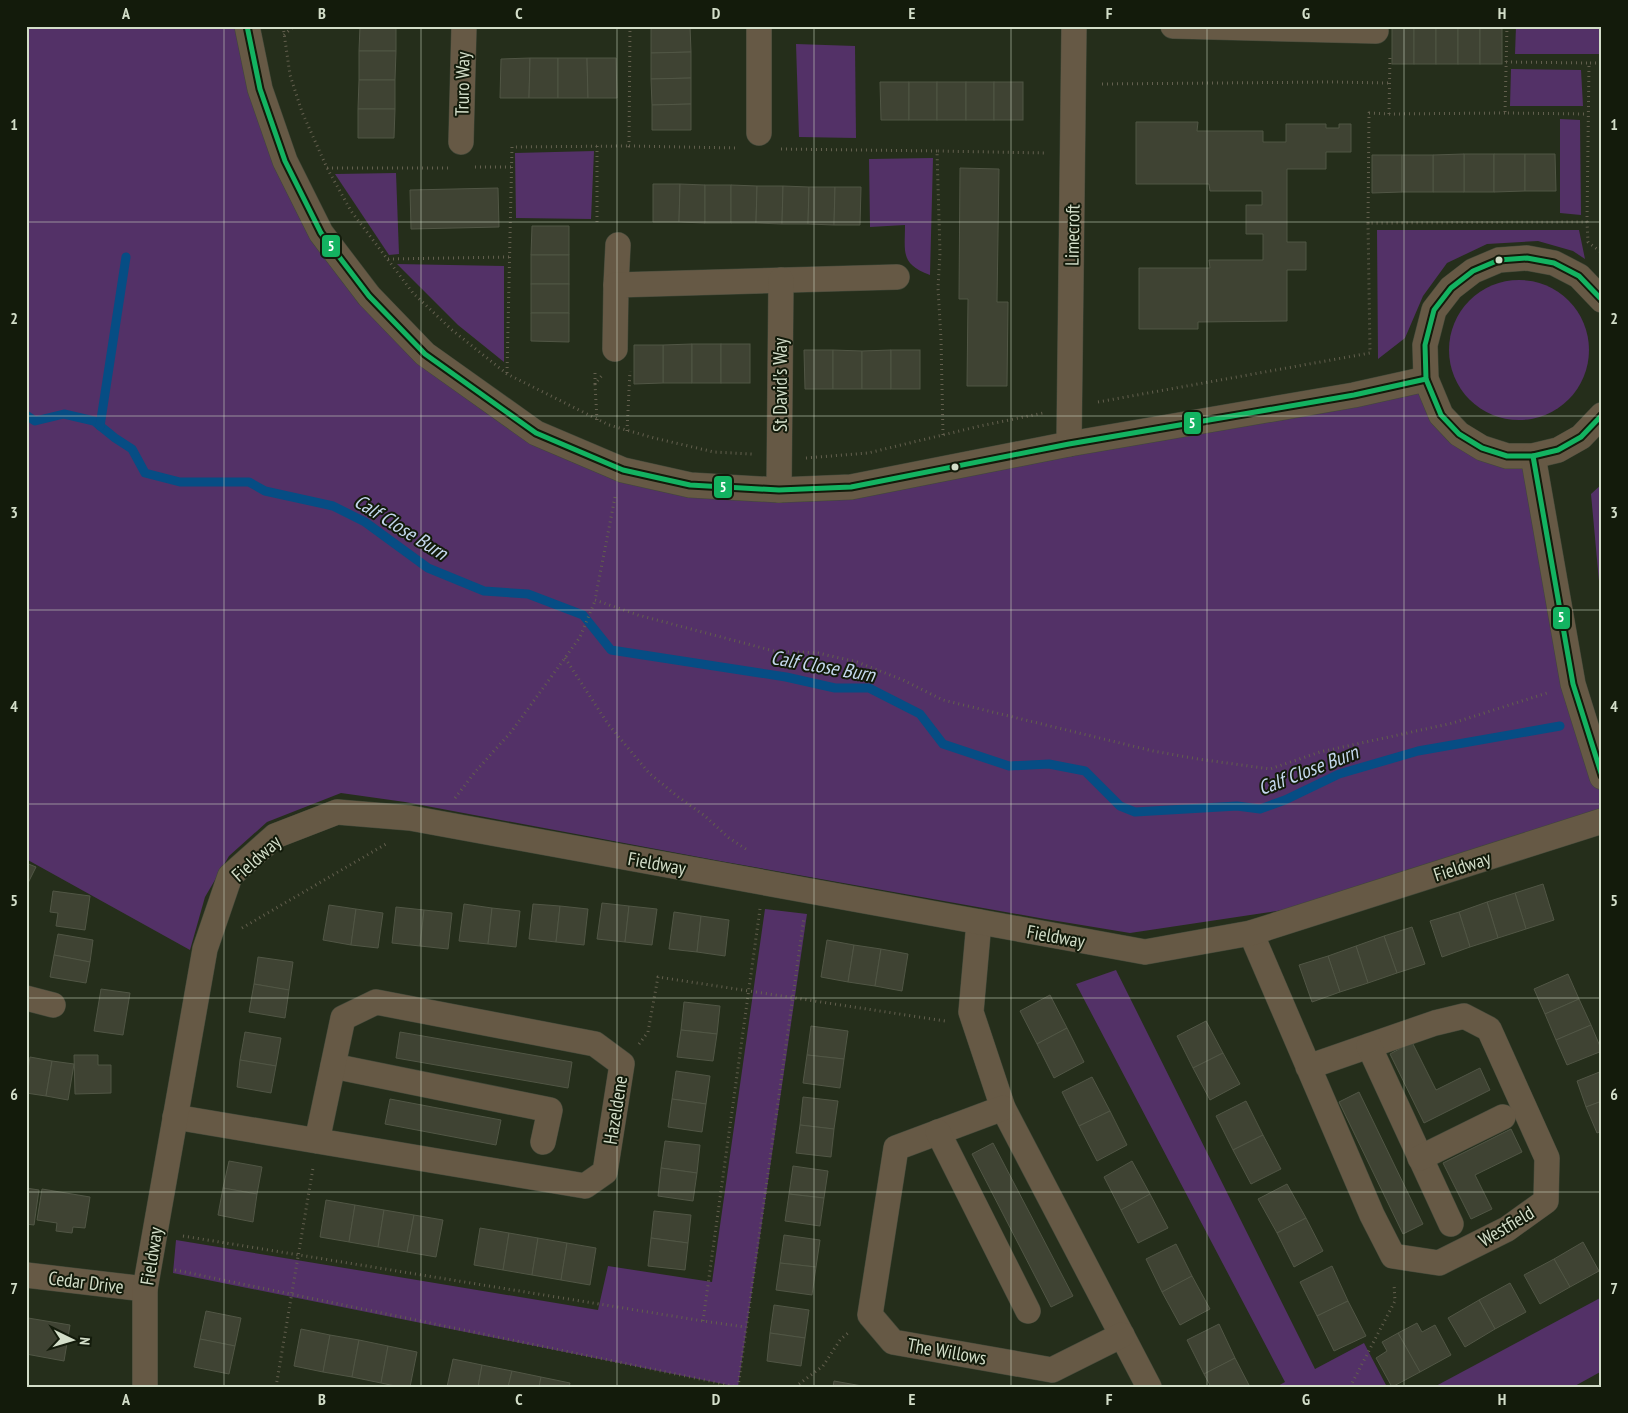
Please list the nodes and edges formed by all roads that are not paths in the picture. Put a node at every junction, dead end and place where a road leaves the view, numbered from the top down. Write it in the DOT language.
graph roads {
  1 [pos="247,26"];
  2 [pos="464,26"];
  3 [pos="759,26"];
  4 [pos="1074,26"];
  5 [pos="1173,26"];
  6 [pos="1216,27"];
  7 [pos="1383,40"];
  8 [pos="749,141"];
  9 [pos="461,142"];
  10 [pos="618,245"];
  11 [pos="897,278"];
  12 [pos="781,280"];
  13 [pos="616,285"];
  14 [pos="1602,300"];
  15 [pos="618,360"];
  16 [pos="1426,379"];
  17 [pos="1602,415"];
  18 [pos="1069,444"];
  19 [pos="1533,456"];
  20 [pos="779,490"];
  21 [pos="1602,777"];
  22 [pos="1602,821"];
  23 [pos="979,922"];
  24 [pos="1251,933"];
  25 [pos="26,998"];
  26 [pos="53,1005"];
  27 [pos="1369,1046"];
  28 [pos="333,1066"];
  29 [pos="1308,1067"];
  30 [pos="1003,1108"];
  31 [pos="1503,1116"];
  32 [pos="175,1117"];
  33 [pos="938,1132"];
  34 [pos="317,1141"];
  35 [pos="543,1142"];
  36 [pos="1420,1158"];
  37 [pos="1451,1224"];
  38 [pos="26,1275"];
  39 [pos="145,1289"];
  40 [pos="1028,1311"];
  41 [pos="1122,1335"];
  42 [pos="145,1387"];
  43 [pos="1149,1387"];
  1 -- 20 [label="street"];
  2 -- 9 [label="street, Truro Way"];
  3 -- 8 [label="street"];
  4 -- 18 [label="street, Limecroft"];
  5 -- 6 [label="street"];
  6 -- 7 [label="street"];
  10 -- 13 [label="street"];
  11 -- 12 [label="street"];
  12 -- 13 [label="street"];
  12 -- 20 [label="street, St David's Way"];
  13 -- 15 [label="street"];
  14 -- 16 [label="street"];
  16 -- 18 [label="street"];
  16 -- 19 [label="street"];
  17 -- 19 [label="street"];
  18 -- 20 [label="street"];
  19 -- 21 [label="street"];
  22 -- 24 [label="street, Fieldway"];
  23 -- 24 [label="street, Fieldway"];
  23 -- 30 [label="street"];
  23 -- 32 [label="street, Fieldway"];
  24 -- 29 [label="street"];
  25 -- 26 [label="street"];
  27 -- 29 [label="street, Westfield"];
  27 -- 29 [label="street, Westfield"];
  27 -- 36 [label="street, Westfield"];
  28 -- 34 [label="street, Hazeldene"];
  28 -- 34 [label="street, Hazeldene"];
  28 -- 35 [label="street"];
  30 -- 33 [label="street"];
  30 -- 41 [label="street"];
  31 -- 36 [label="street"];
  32 -- 34 [label="street, Hazeldene"];
  32 -- 39 [label="street, Fieldway"];
  33 -- 40 [label="street"];
  33 -- 41 [label="street, The Willows"];
  36 -- 37 [label="street, Westfield"];
  38 -- 39 [label="street, Cedar Drive"];
  39 -- 42 [label="street, Fieldway"];
  41 -- 43 [label="street"];
}
